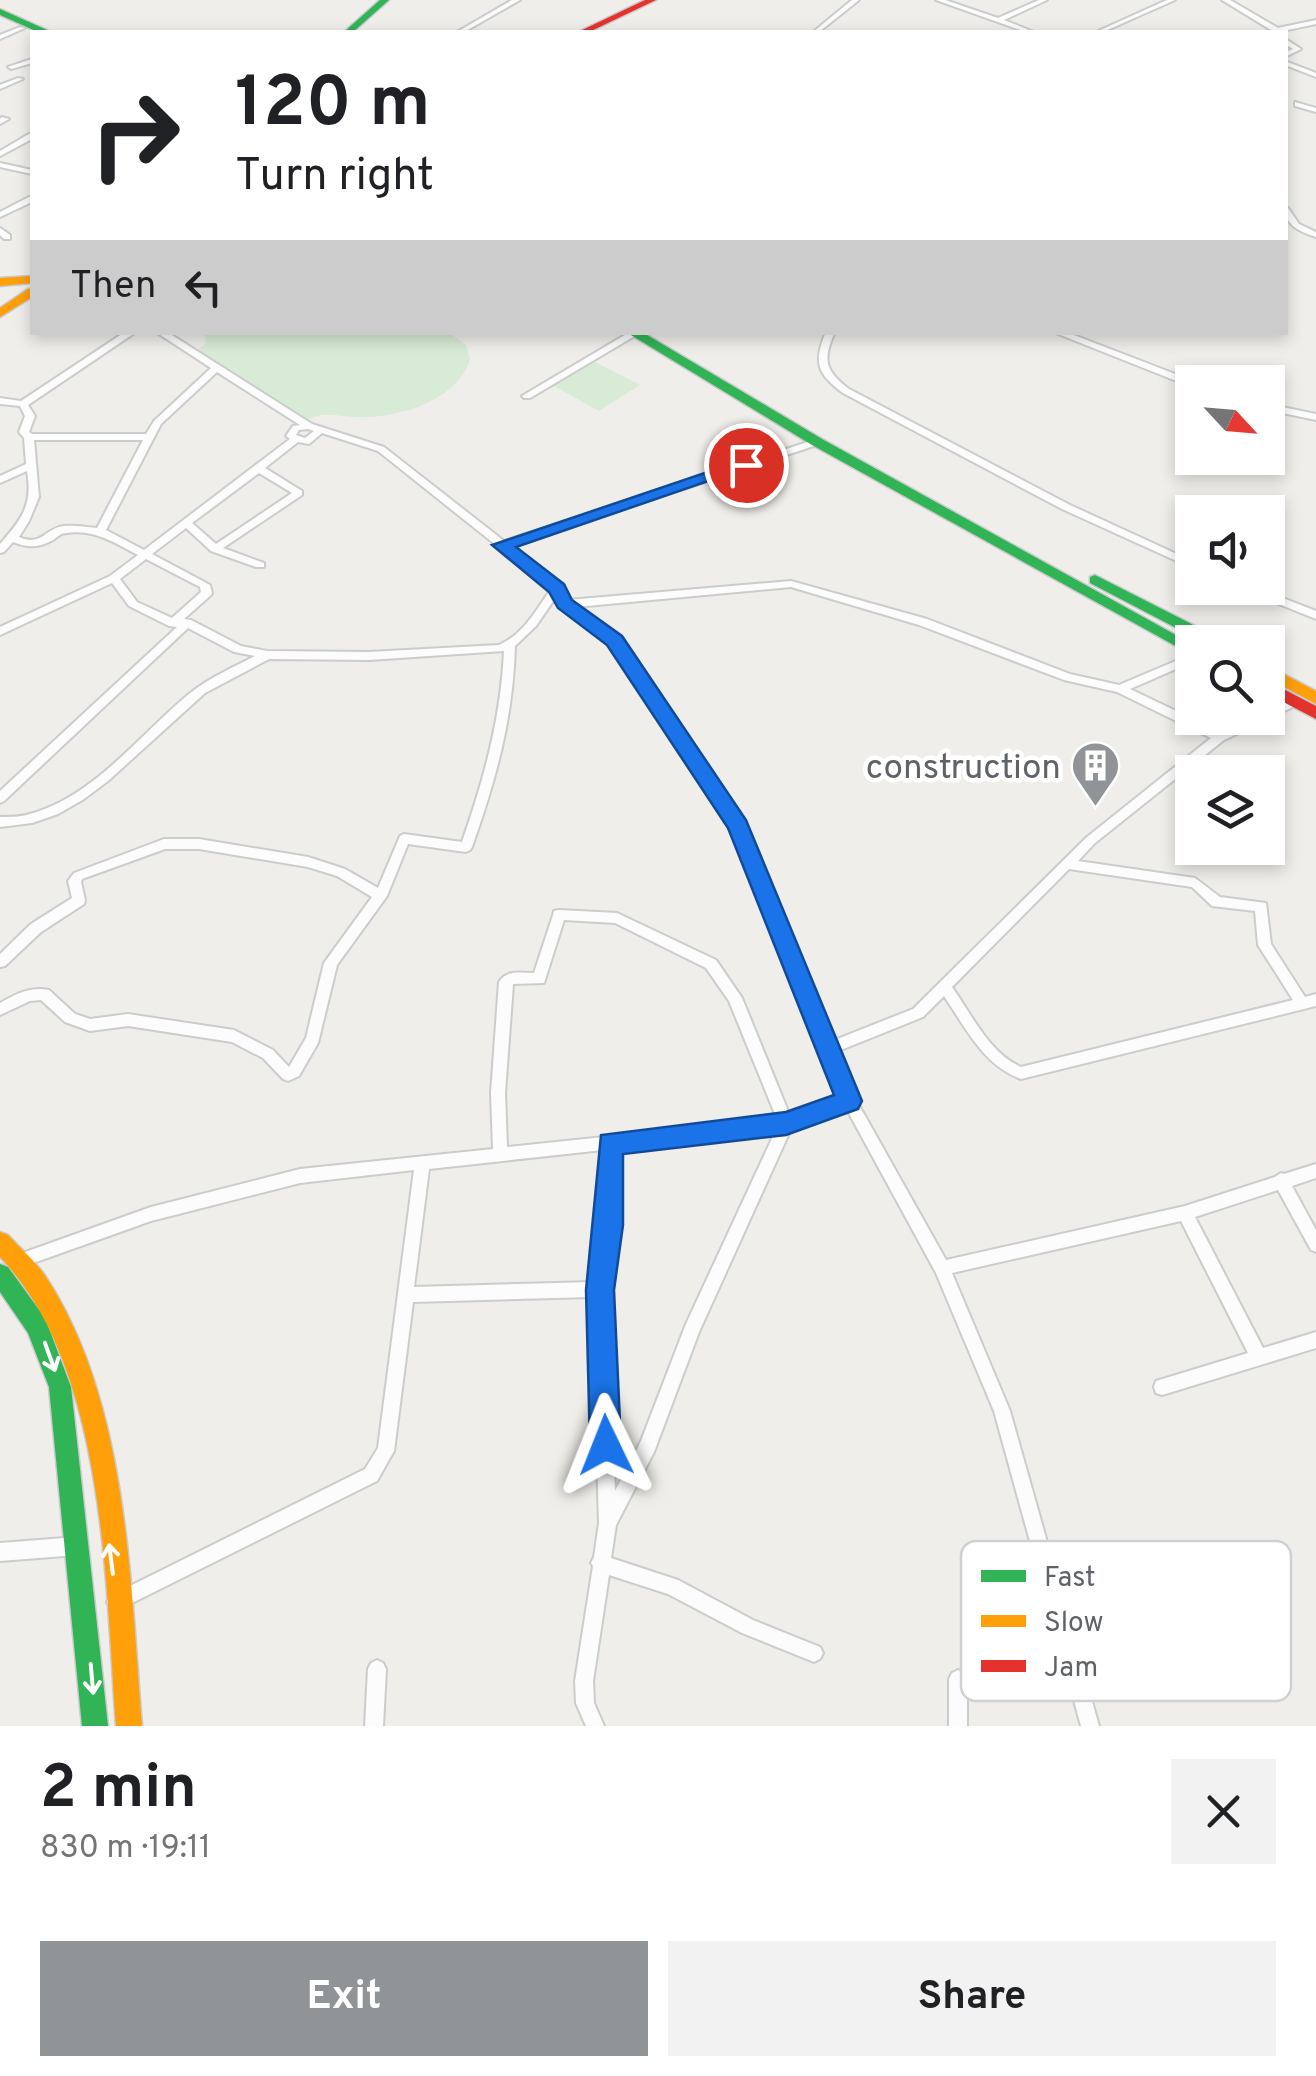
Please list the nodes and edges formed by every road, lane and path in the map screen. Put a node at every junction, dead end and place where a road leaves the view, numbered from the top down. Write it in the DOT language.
graph roads {
  1 [pos="386,0"];
  2 [pos="394,0"];
  3 [pos="517,0"];
  4 [pos="652,0"];
  5 [pos="669,0"];
  6 [pos="856,0"];
  7 [pos="939,0"];
  8 [pos="1044,0"];
  9 [pos="1172,0"];
  10 [pos="1225,0"];
  11 [pos="0,15"];
  12 [pos="623,17"];
  13 [pos="999,20"];
  14 [pos="1316,22"];
  15 [pos="39,30"];
  16 [pos="350,30"];
  17 [pos="359,30"];
  18 [pos="464,30"];
  19 [pos="587,30"];
  20 [pos="602,30"];
  21 [pos="818,30"];
  22 [pos="1026,30"];
  23 [pos="1104,30"];
  24 [pos="1272,30"];
  25 [pos="1279,30"];
  26 [pos="27,31"];
  27 [pos="0,36"];
  28 [pos="30,61"];
  29 [pos="1288,61"];
  30 [pos="12,67"];
  31 [pos="1316,75"];
  32 [pos="20,78"];
  33 [pos="0,87"];
  34 [pos="1298,104"];
  35 [pos="1316,110"];
  36 [pos="30,137"];
  37 [pos="0,154"];
  38 [pos="0,165"];
  39 [pos="30,172"];
  40 [pos="30,200"];
  41 [pos="1288,214"];
  42 [pos="0,215"];
  43 [pos="1316,235"];
  44 [pos="30,286"];
  45 [pos="0,287"];
  46 [pos="30,288"];
  47 [pos="30,302"];
  48 [pos="0,312"];
  49 [pos="0,322"];
  50 [pos="127,335"];
  51 [pos="165,335"];
  52 [pos="630,335"];
  53 [pos="637,335"];
  54 [pos="659,335"];
  55 [pos="829,335"];
  56 [pos="1064,335"];
  57 [pos="216,368"];
  58 [pos="1175,378"];
  59 [pos="527,396"];
  60 [pos="0,401"];
  61 [pos="23,404"];
  62 [pos="1285,411"];
  63 [pos="1316,416"];
  64 [pos="306,435"];
  65 [pos="29,437"];
  66 [pos="146,437"];
  67 [pos="824,439"];
  68 [pos="28,466"];
  69 [pos="258,468"];
  70 [pos="0,480"];
  71 [pos="187,524"];
  72 [pos="21,527"];
  73 [pos="100,531"];
  74 [pos="502,545"];
  75 [pos="215,549"];
  76 [pos="0,550"];
  77 [pos="148,554"];
  78 [pos="1175,558"];
  79 [pos="260,566"];
  80 [pos="114,578"];
  81 [pos="557,588"];
  82 [pos="1285,603"];
  83 [pos="565,604"];
  84 [pos="1316,615"];
  85 [pos="180,623"];
  86 [pos="1181,625"];
  87 [pos="1,630"];
  88 [pos="1175,640"];
  89 [pos="510,646"];
  90 [pos="267,655"];
  91 [pos="1175,665"];
  92 [pos="1285,681"];
  93 [pos="1120,689"];
  94 [pos="1285,695"];
  95 [pos="1316,698"];
  96 [pos="1295,700"];
  97 [pos="1285,705"];
  98 [pos="1316,713"];
  99 [pos="1224,735"];
  100 [pos="1220,737"];
  101 [pos="0,798"];
  102 [pos="0,822"];
  103 [pos="1066,864"];
  104 [pos="380,896"];
  105 [pos="0,962"];
  106 [pos="946,989"];
  107 [pos="1309,1001"];
  108 [pos="0,1009"];
  109 [pos="828,1050"];
  110 [pos="849,1101"];
  111 [pos="786,1124"];
  112 [pos="610,1144"];
  113 [pos="500,1156"];
  114 [pos="422,1166"];
  115 [pos="1316,1171"];
  116 [pos="1281,1180"];
  117 [pos="1186,1213"];
  118 [pos="0,1242"];
  119 [pos="1316,1246"];
  120 [pos="22,1260"];
  121 [pos="942,1268"];
  122 [pos="0,1274"];
  123 [pos="600,1290"];
  124 [pos="406,1295"];
  125 [pos="1316,1340"];
  126 [pos="1260,1357"];
  127 [pos="1162,1388"];
  128 [pos="608,1523"];
  129 [pos="1040,1541"];
  130 [pos="80,1546"];
  131 [pos="0,1552"];
  132 [pos="600,1564"];
  133 [pos="116,1602"];
  134 [pos="814,1653"];
  135 [pos="377,1669"];
  136 [pos="958,1680"];
  137 [pos="1083,1701"];
  138 [pos="96,1726"];
  139 [pos="129,1726"];
  140 [pos="374,1726"];
  141 [pos="595,1726"];
  142 [pos="958,1726"];
  143 [pos="1090,1726"];
  1 -- 16 [label="main road"];
  2 -- 17 [label="main road"];
  3 -- 18 [label="street"];
  4 -- 12 [label="main road"];
  5 -- 12 [label="main road"];
  6 -- 21 [label="street"];
  7 -- 13 [label="street"];
  8 -- 13 [label="street"];
  9 -- 23 [label="street"];
  10 -- 24 [label="street"];
  11 -- 15 [label="main road"];
  11 -- 26 [label="main road"];
  12 -- 19 [label="main road"];
  12 -- 20 [label="main road"];
  13 -- 22 [label="street"];
  14 -- 25 [label="street"];
  26 -- 27 [label="street"];
  28 -- 30 [label="street"];
  29 -- 31 [label="street"];
  32 -- 33 [label="street"];
  34 -- 35 [label="street"];
  36 -- 37 [label="street"];
  38 -- 39 [label="street"];
  40 -- 42 [label="street"];
  41 -- 43 [label="street"];
  44 -- 45 [label="main road"];
  45 -- 48 [label="main road"];
  46 -- 48 [label="main road"];
  47 -- 49 [label="main road"];
  50 -- 61 [label="street"];
  51 -- 57 [label="street"];
  52 -- 59 [label="street"];
  53 -- 67 [label="main road"];
  54 -- 67 [label="main road"];
  55 -- 78 [label="street"];
  56 -- 58 [label="street"];
  57 -- 64 [label="street"];
  57 -- 66 [label="street"];
  60 -- 61 [label="street"];
  61 -- 65 [label="street"];
  62 -- 63 [label="street"];
  64 -- 69 [label="street"];
  64 -- 74 [label="street"];
  65 -- 66 [label="street"];
  65 -- 68 [label="street"];
  66 -- 73 [label="street"];
  67 -- 74 [label="street"];
  67 -- 86 [label="main road"];
  67 -- 88 [label="main road"];
  68 -- 70 [label="street"];
  68 -- 72 [label="street"];
  69 -- 71 [label="street"];
  69 -- 75 [label="street"];
  71 -- 75 [label="street"];
  71 -- 77 [label="street"];
  72 -- 73 [label="street"];
  72 -- 76 [label="street"];
  73 -- 77 [label="street"];
  74 -- 81 [label="street"];
  75 -- 79 [label="street"];
  77 -- 80 [label="street"];
  77 -- 85 [label="street"];
  80 -- 85 [label="street"];
  80 -- 87 [label="street"];
  81 -- 83 [label="street"];
  81 -- 89 [label="street"];
  82 -- 84 [label="street"];
  83 -- 93 [label="street"];
  83 -- 109 [label="street"];
  85 -- 90 [label="street"];
  85 -- 101 [label="street"];
  89 -- 90 [label="street"];
  89 -- 104 [label="street"];
  90 -- 102 [label="street"];
  91 -- 93 [label="street"];
  92 -- 95 [label="main road"];
  93 -- 100 [label="street"];
  94 -- 96 [label="main road"];
  96 -- 97 [label="street"];
  96 -- 98 [label="main road"];
  99 -- 100 [label="street"];
  100 -- 103 [label="street"];
  103 -- 106 [label="street"];
  103 -- 107 [label="street"];
  104 -- 105 [label="street"];
  104 -- 108 [label="street"];
  106 -- 107 [label="street"];
  106 -- 109 [label="street"];
  109 -- 110 [label="street"];
  110 -- 111 [label="street"];
  110 -- 121 [label="street"];
  111 -- 112 [label="street"];
  111 -- 113 [label="street"];
  111 -- 128 [label="street"];
  112 -- 113 [label="street"];
  112 -- 123 [label="street"];
  113 -- 114 [label="street"];
  114 -- 120 [label="street"];
  114 -- 124 [label="street"];
  115 -- 116 [label="street"];
  116 -- 117 [label="street"];
  116 -- 119 [label="street"];
  117 -- 121 [label="street"];
  117 -- 126 [label="street"];
  118 -- 120 [label="main road"];
  133 -- 120 [label="main road, one-way"];
  121 -- 129 [label="street"];
  122 -- 130 [label="main road, one-way"];
  123 -- 124 [label="street"];
  123 -- 128 [label="street"];
  124 -- 133 [label="street"];
  125 -- 126 [label="street"];
  126 -- 127 [label="street"];
  128 -- 132 [label="street"];
  130 -- 131 [label="street"];
  130 -- 138 [label="main road, one-way"];
  132 -- 134 [label="street"];
  132 -- 141 [label="street"];
  133 -- 139 [label="main road"];
  135 -- 140 [label="street"];
  136 -- 142 [label="street"];
  137 -- 143 [label="street"];
}
